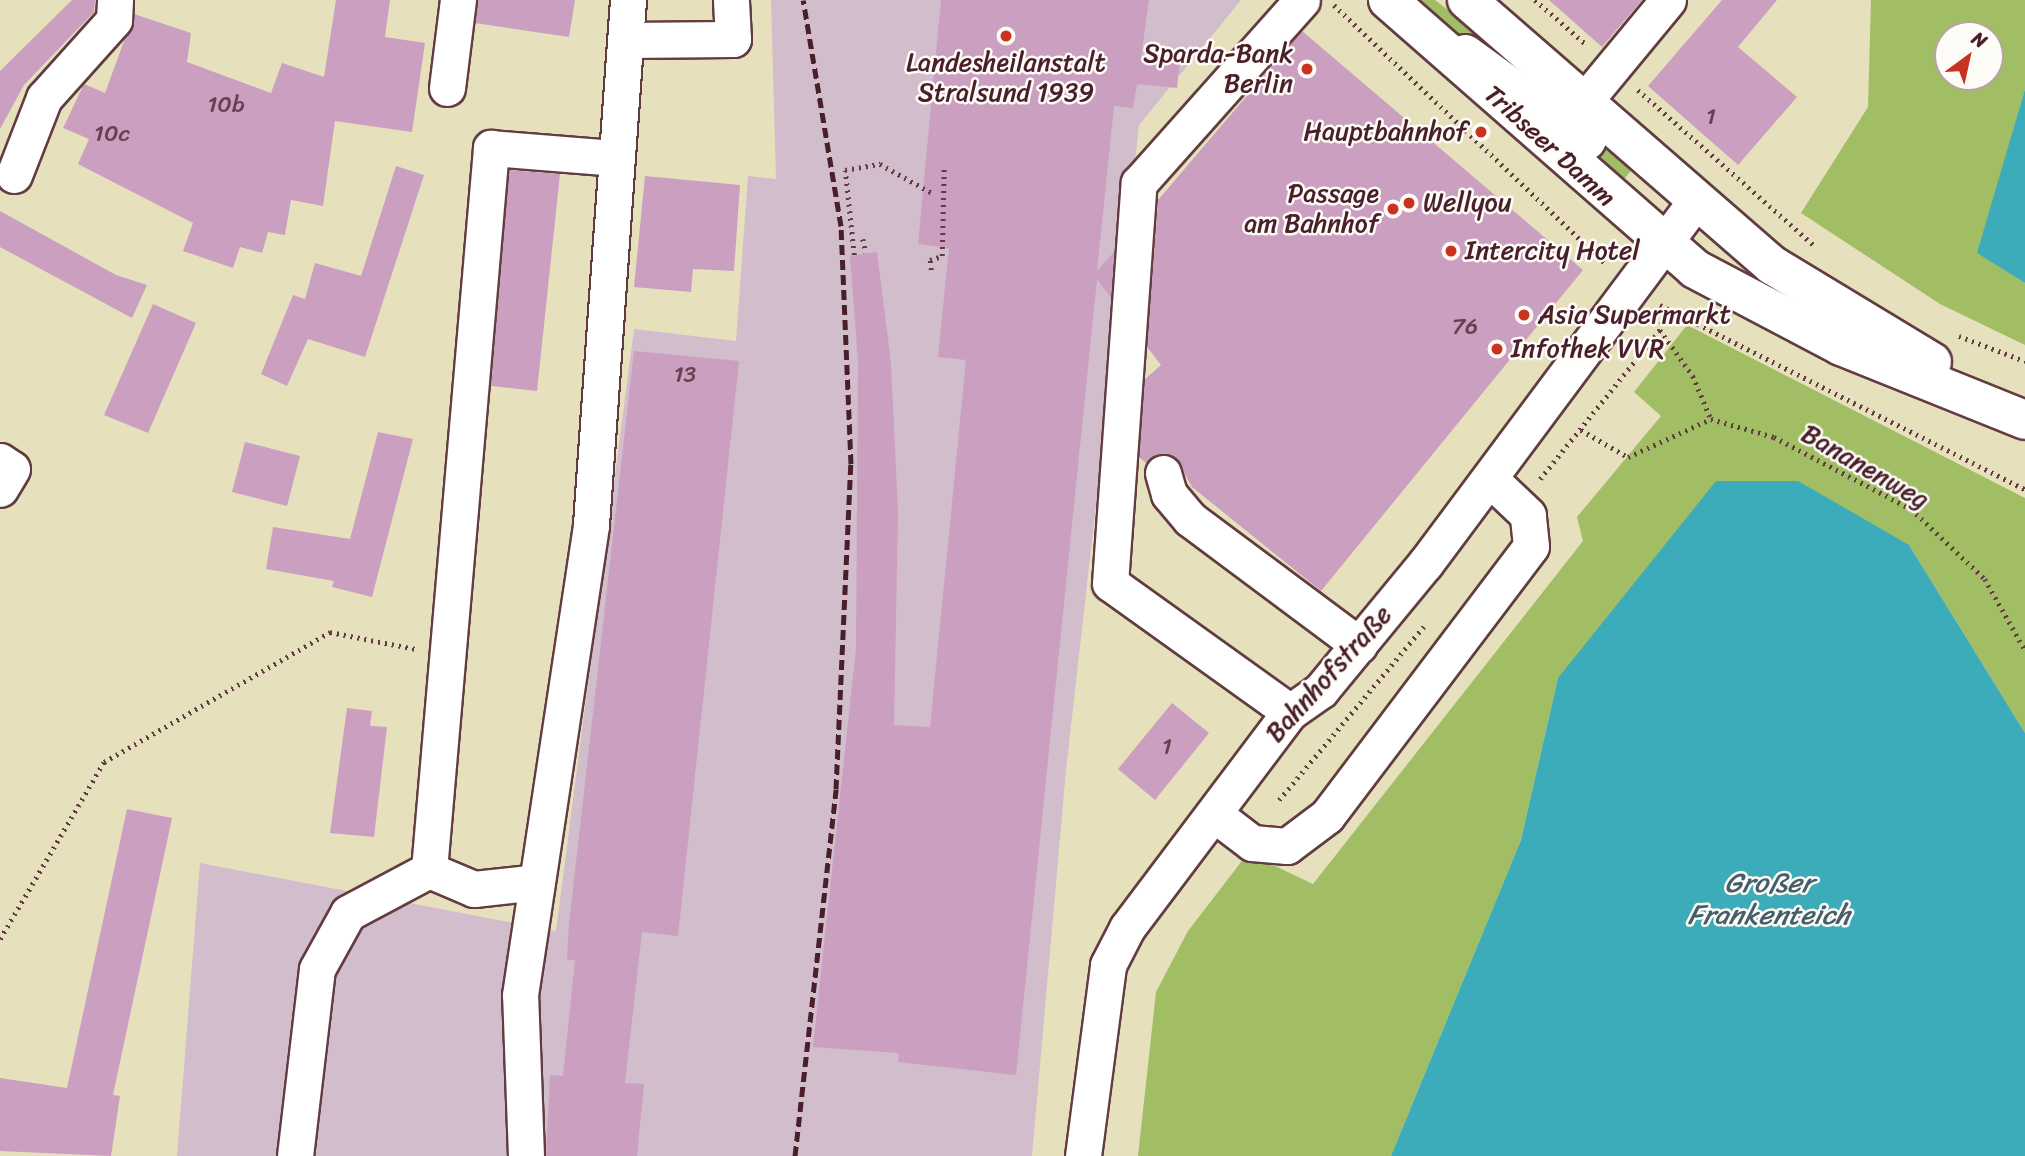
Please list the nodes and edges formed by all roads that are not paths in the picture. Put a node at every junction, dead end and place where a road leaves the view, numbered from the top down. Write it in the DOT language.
graph roads {
  1 [pos="115,0"];
  2 [pos="458,0"];
  3 [pos="628,0"];
  4 [pos="731,0"];
  5 [pos="1302,0"];
  6 [pos="1388,0"];
  7 [pos="1467,0"];
  8 [pos="1668,0"];
  9 [pos="1416,25"];
  10 [pos="625,40"];
  11 [pos="447,88"];
  12 [pos="1587,99"];
  13 [pos="615,158"];
  14 [pos="14,175"];
  15 [pos="1697,199"];
  16 [pos="1663,246"];
  17 [pos="2025,418"];
  18 [pos="0,461"];
  19 [pos="1163,473"];
  20 [pos="1490,479"];
  21 [pos="0,489"];
  22 [pos="1359,645"];
  23 [pos="1290,712"];
  24 [pos="1214,814"];
  25 [pos="429,870"];
  26 [pos="537,882"];
  27 [pos="295,1156"];
  28 [pos="526,1156"];
  29 [pos="1083,1156"];
  1 -- 14 [label="street"];
  2 -- 11 [label="street"];
  3 -- 10 [label="street"];
  4 -- 10 [label="street"];
  5 -- 23 [label="street"];
  6 -- 9 [label="main road, Tribseer Damm"];
  7 -- 12 [label="main road, Tribseer Damm"];
  8 -- 12 [label="street"];
  9 -- 12 [label="street"];
  9 -- 16 [label="main road, Tribseer Damm"];
  10 -- 13 [label="street"];
  12 -- 15 [label="main road, Tribseer Damm"];
  13 -- 25 [label="street"];
  13 -- 26 [label="street"];
  15 -- 16 [label="street, Bahnhofstraße"];
  15 -- 17 [label="main road, Tribseer Damm"];
  16 -- 17 [label="main road, Tribseer Damm"];
  16 -- 20 [label="street, Bahnhofstraße"];
  18 -- 21 [label="street"];
  19 -- 22 [label="street"];
  20 -- 22 [label="street, Bahnhofstraße"];
  20 -- 24 [label="street"];
  22 -- 23 [label="street, Bahnhofstraße"];
  23 -- 24 [label="street, Bahnhofstraße"];
  24 -- 29 [label="street, Bahnhofstraße"];
  25 -- 26 [label="street"];
  25 -- 27 [label="street"];
  26 -- 28 [label="street"];
}
